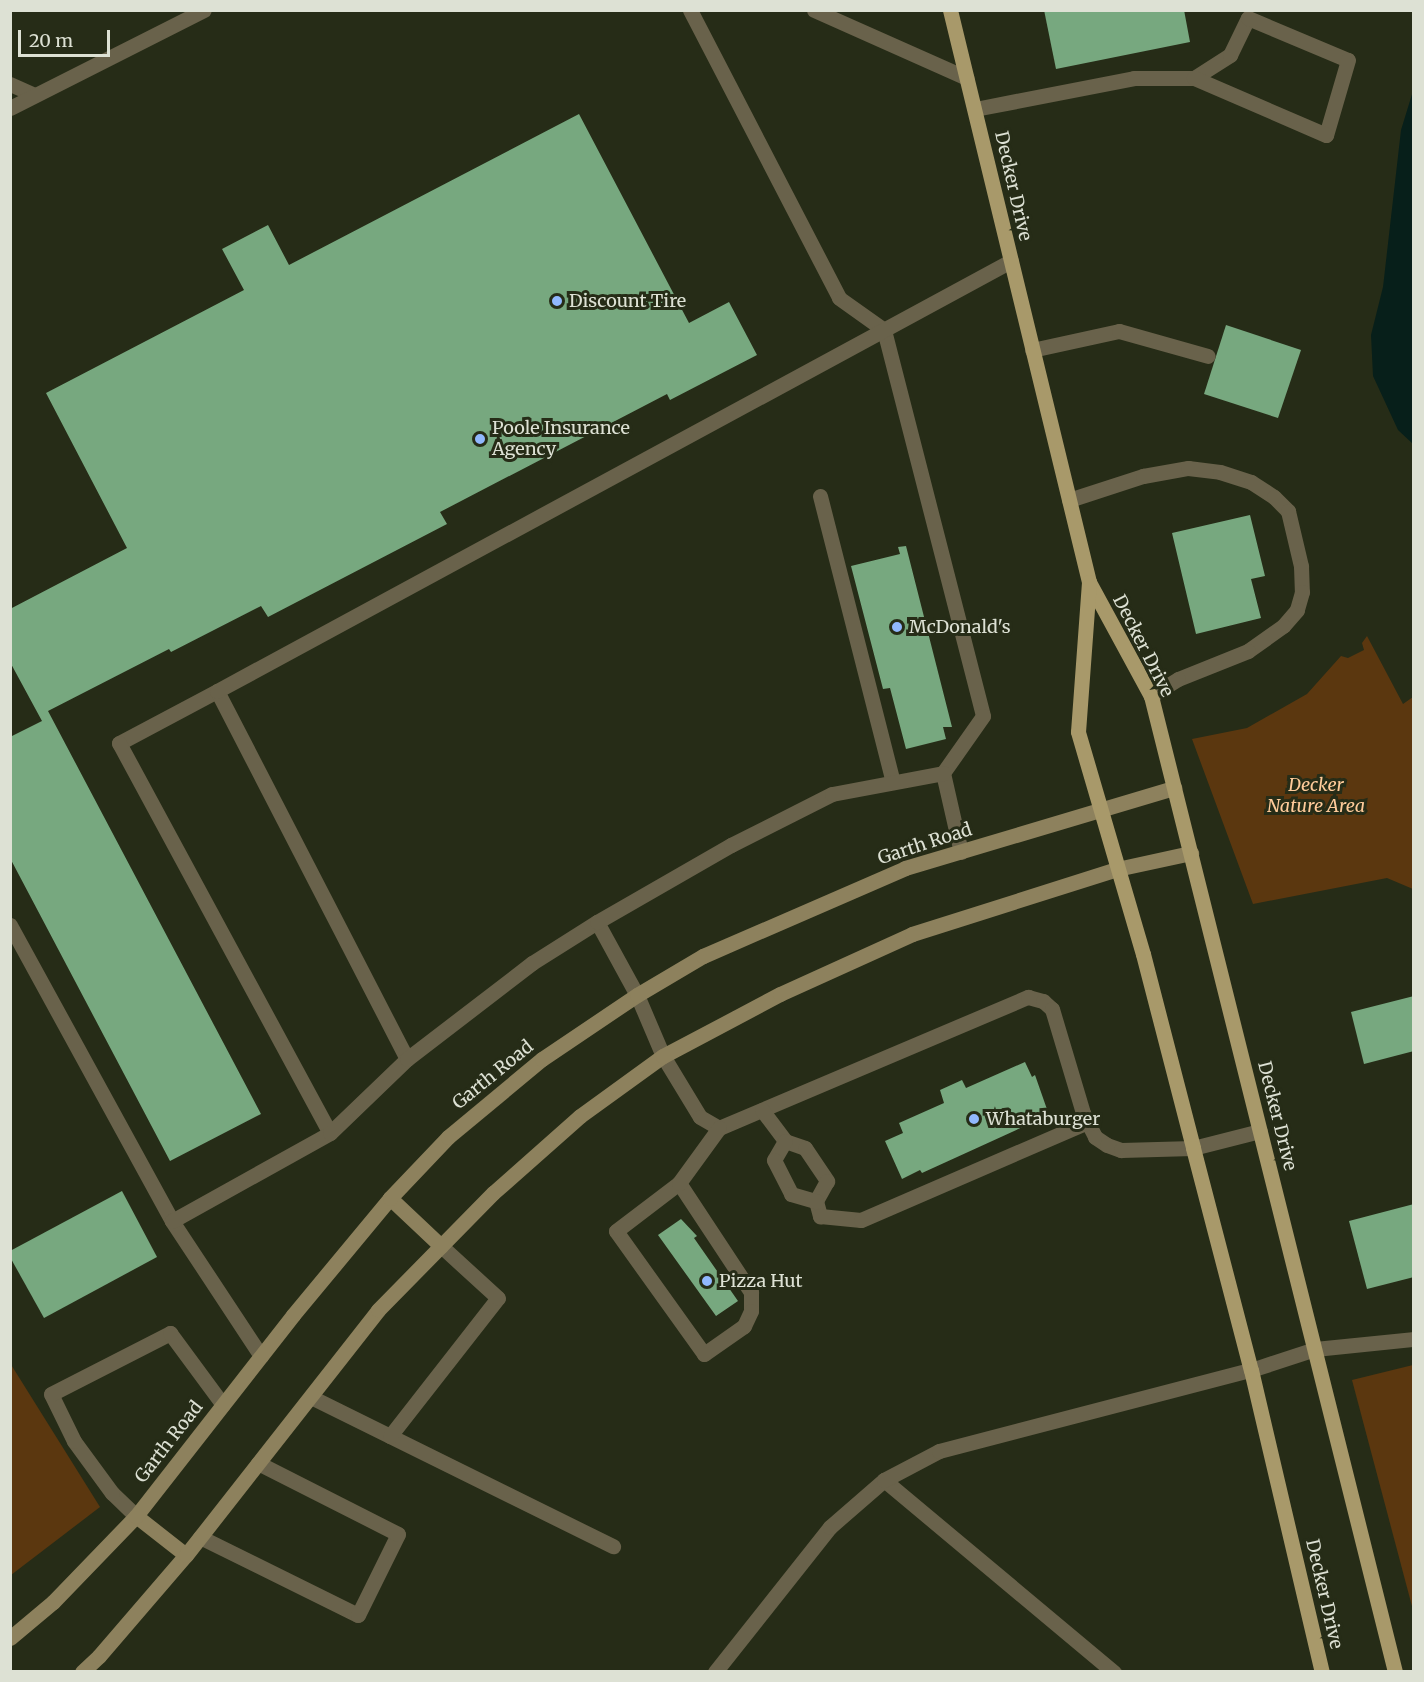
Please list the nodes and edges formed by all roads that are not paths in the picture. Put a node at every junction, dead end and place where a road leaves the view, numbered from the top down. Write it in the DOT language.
graph roads {
  1 [pos="204,10"];
  2 [pos="690,10"];
  3 [pos="814,10"];
  4 [pos="950,10"];
  5 [pos="967,78"];
  6 [pos="1194,78"];
  7 [pos="10,84"];
  8 [pos="35,95"];
  9 [pos="10,108"];
  10 [pos="975,109"];
  11 [pos="1011,261"];
  12 [pos="884,330"];
  13 [pos="1032,350"];
  14 [pos="1208,356"];
  15 [pos="820,496"];
  16 [pos="1069,500"];
  17 [pos="1089,582"];
  18 [pos="217,691"];
  19 [pos="1151,696"];
  20 [pos="943,773"];
  21 [pos="893,782"];
  22 [pos="1174,788"];
  23 [pos="1101,812"];
  24 [pos="961,852"];
  25 [pos="1191,853"];
  26 [pos="1117,869"];
  27 [pos="597,922"];
  28 [pos="10,925"];
  29 [pos="637,995"];
  30 [pos="663,1056"];
  31 [pos="407,1059"];
  32 [pos="762,1110"];
  33 [pos="1088,1122"];
  34 [pos="719,1128"];
  35 [pos="1260,1131"];
  36 [pos="330,1133"];
  37 [pos="785,1141"];
  38 [pos="1193,1148"];
  39 [pos="680,1183"];
  40 [pos="390,1198"];
  41 [pos="816,1201"];
  42 [pos="172,1221"];
  43 [pos="441,1246"];
  44 [pos="1413,1339"];
  45 [pos="1315,1349"];
  46 [pos="261,1356"];
  47 [pos="1251,1370"];
  48 [pos="310,1397"];
  49 [pos="223,1405"];
  50 [pos="390,1436"];
  51 [pos="258,1463"];
  52 [pos="884,1480"];
  53 [pos="136,1516"];
  54 [pos="200,1537"];
  55 [pos="613,1546"];
  56 [pos="186,1555"];
  57 [pos="10,1638"];
  58 [pos="81,1671"];
  59 [pos="715,1671"];
  60 [pos="1114,1671"];
  61 [pos="1322,1671"];
  62 [pos="1395,1671"];
  1 -- 8 [label="street"];
  2 -- 12 [label="street"];
  3 -- 5 [label="street"];
  4 -- 5 [label="main road, Decker Drive"];
  5 -- 10 [label="main road, Decker Drive"];
  6 -- 6 [label="street"];
  6 -- 10 [label="street"];
  7 -- 8 [label="street"];
  8 -- 9 [label="street"];
  10 -- 11 [label="main road, Decker Drive"];
  11 -- 12 [label="street"];
  11 -- 13 [label="main road, Decker Drive"];
  12 -- 18 [label="street"];
  12 -- 20 [label="street"];
  13 -- 14 [label="street"];
  13 -- 16 [label="main road, Decker Drive"];
  15 -- 21 [label="street"];
  16 -- 17 [label="main road, Decker Drive"];
  16 -- 19 [label="street"];
  17 -- 19 [label="main road, Decker Drive"];
  17 -- 23 [label="main road, Decker Drive"];
  18 -- 31 [label="street"];
  18 -- 36 [label="street"];
  19 -- 22 [label="main road, Decker Drive"];
  20 -- 21 [label="street"];
  20 -- 24 [label="street"];
  21 -- 27 [label="street"];
  22 -- 23 [label="main road, Garth Road"];
  22 -- 25 [label="main road, Decker Drive"];
  23 -- 24 [label="main road, Garth Road"];
  23 -- 26 [label="main road, Decker Drive"];
  24 -- 29 [label="main road, Garth Road"];
  25 -- 26 [label="main road"];
  25 -- 35 [label="main road, Decker Drive"];
  26 -- 30 [label="main road"];
  26 -- 38 [label="main road, Decker Drive"];
  27 -- 29 [label="street"];
  27 -- 31 [label="street"];
  28 -- 42 [label="street"];
  29 -- 30 [label="street"];
  29 -- 40 [label="main road, Garth Road"];
  30 -- 34 [label="street"];
  30 -- 43 [label="main road"];
  31 -- 36 [label="street"];
  32 -- 33 [label="street"];
  32 -- 34 [label="street"];
  32 -- 37 [label="street"];
  33 -- 38 [label="street"];
  33 -- 41 [label="street"];
  34 -- 39 [label="street"];
  35 -- 38 [label="street"];
  35 -- 45 [label="main road, Decker Drive"];
  36 -- 42 [label="street"];
  37 -- 41 [label="street"];
  37 -- 41 [label="street"];
  38 -- 47 [label="main road, Decker Drive"];
  39 -- 39 [label="street"];
  40 -- 43 [label="main road"];
  40 -- 46 [label="main road, Garth Road"];
  42 -- 46 [label="street"];
  43 -- 48 [label="main road"];
  43 -- 50 [label="street"];
  44 -- 45 [label="street"];
  45 -- 47 [label="street"];
  45 -- 62 [label="main road, Decker Drive"];
  46 -- 49 [label="main road, Garth Road"];
  47 -- 52 [label="street"];
  47 -- 61 [label="main road, Decker Drive"];
  48 -- 50 [label="street"];
  48 -- 51 [label="main road"];
  49 -- 53 [label="main road, Garth Road"];
  49 -- 53 [label="street"];
  50 -- 55 [label="street"];
  51 -- 54 [label="main road"];
  51 -- 54 [label="street"];
  52 -- 59 [label="street"];
  52 -- 60 [label="street"];
  53 -- 56 [label="main road"];
  53 -- 57 [label="main road, Garth Road"];
  54 -- 56 [label="main road"];
  56 -- 58 [label="main road"];
}
